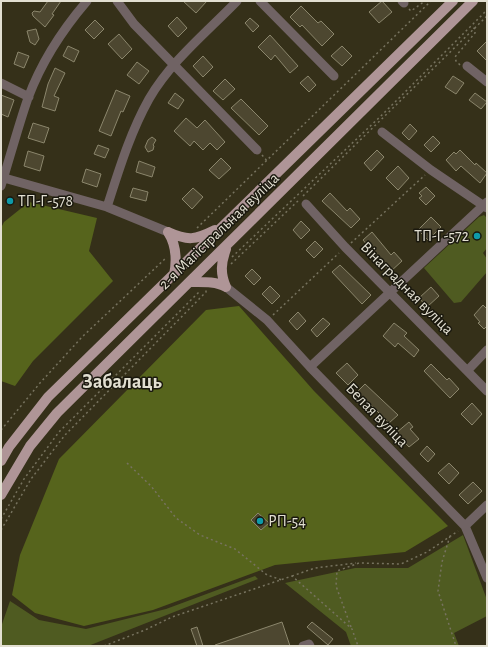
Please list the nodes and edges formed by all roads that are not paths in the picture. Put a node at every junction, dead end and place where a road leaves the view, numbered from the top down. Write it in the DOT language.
graph roads {
  1 [pos="87,1"];
  2 [pos="117,1"];
  3 [pos="238,1"];
  4 [pos="260,1"];
  5 [pos="453,1"];
  6 [pos="474,1"];
  7 [pos="173,66"];
  8 [pos="467,66"];
  9 [pos="334,76"];
  10 [pos="487,82"];
  11 [pos="1,83"];
  12 [pos="29,97"];
  13 [pos="382,132"];
  14 [pos="257,150"];
  15 [pos="2,180"];
  16 [pos="306,204"];
  17 [pos="486,205"];
  18 [pos="107,207"];
  19 [pos="223,226"];
  20 [pos="168,232"];
  21 [pos="227,246"];
  22 [pos="174,275"];
  23 [pos="190,282"];
  24 [pos="226,287"];
  25 [pos="391,292"];
  26 [pos="487,350"];
  27 [pos="310,367"];
  28 [pos="468,370"];
  29 [pos="487,391"];
  30 [pos="1,461"];
  31 [pos="1,495"];
  32 [pos="487,505"];
  33 [pos="465,526"];
  34 [pos="487,578"];
  35 [pos="303,646"];
  36 [pos="310,646"];
  1 -- 12 [label="street"];
  2 -- 7 [label="street"];
  3 -- 7 [label="street"];
  4 -- 9 [label="street"];
  5 -- 19 [label="main road, 2-я Магістральная вуліца"];
  6 -- 21 [label="main road, 2-я Магістральная вуліца"];
  7 -- 14 [label="street"];
  7 -- 18 [label="street"];
  8 -- 10 [label="street"];
  11 -- 12 [label="street"];
  12 -- 15 [label="street"];
  13 -- 17 [label="street"];
  15 -- 18 [label="street"];
  16 -- 25 [label="street, Вінаградная вуліца"];
  17 -- 25 [label="street"];
  18 -- 20 [label="street"];
  19 -- 20 [label="main road"];
  19 -- 22 [label="main road, 2-я Магістральная вуліца"];
  20 -- 22 [label="main road"];
  21 -- 23 [label="main road, 2-я Магістральная вуліца"];
  21 -- 24 [label="main road"];
  22 -- 30 [label="main road, 2-я Магістральная вуліца"];
  23 -- 24 [label="main road"];
  23 -- 31 [label="main road, 2-я Магістральная вуліца"];
  24 -- 27 [label="street, Белая вуліца"];
  25 -- 27 [label="street"];
  25 -- 28 [label="street, Вінаградная вуліца"];
  26 -- 28 [label="street"];
  27 -- 33 [label="street, Белая вуліца"];
  28 -- 29 [label="street, Вінаградная вуліца"];
  32 -- 33 [label="street"];
  33 -- 34 [label="street, Белая вуліца"];
  35 -- 36 [label="street"];
}
